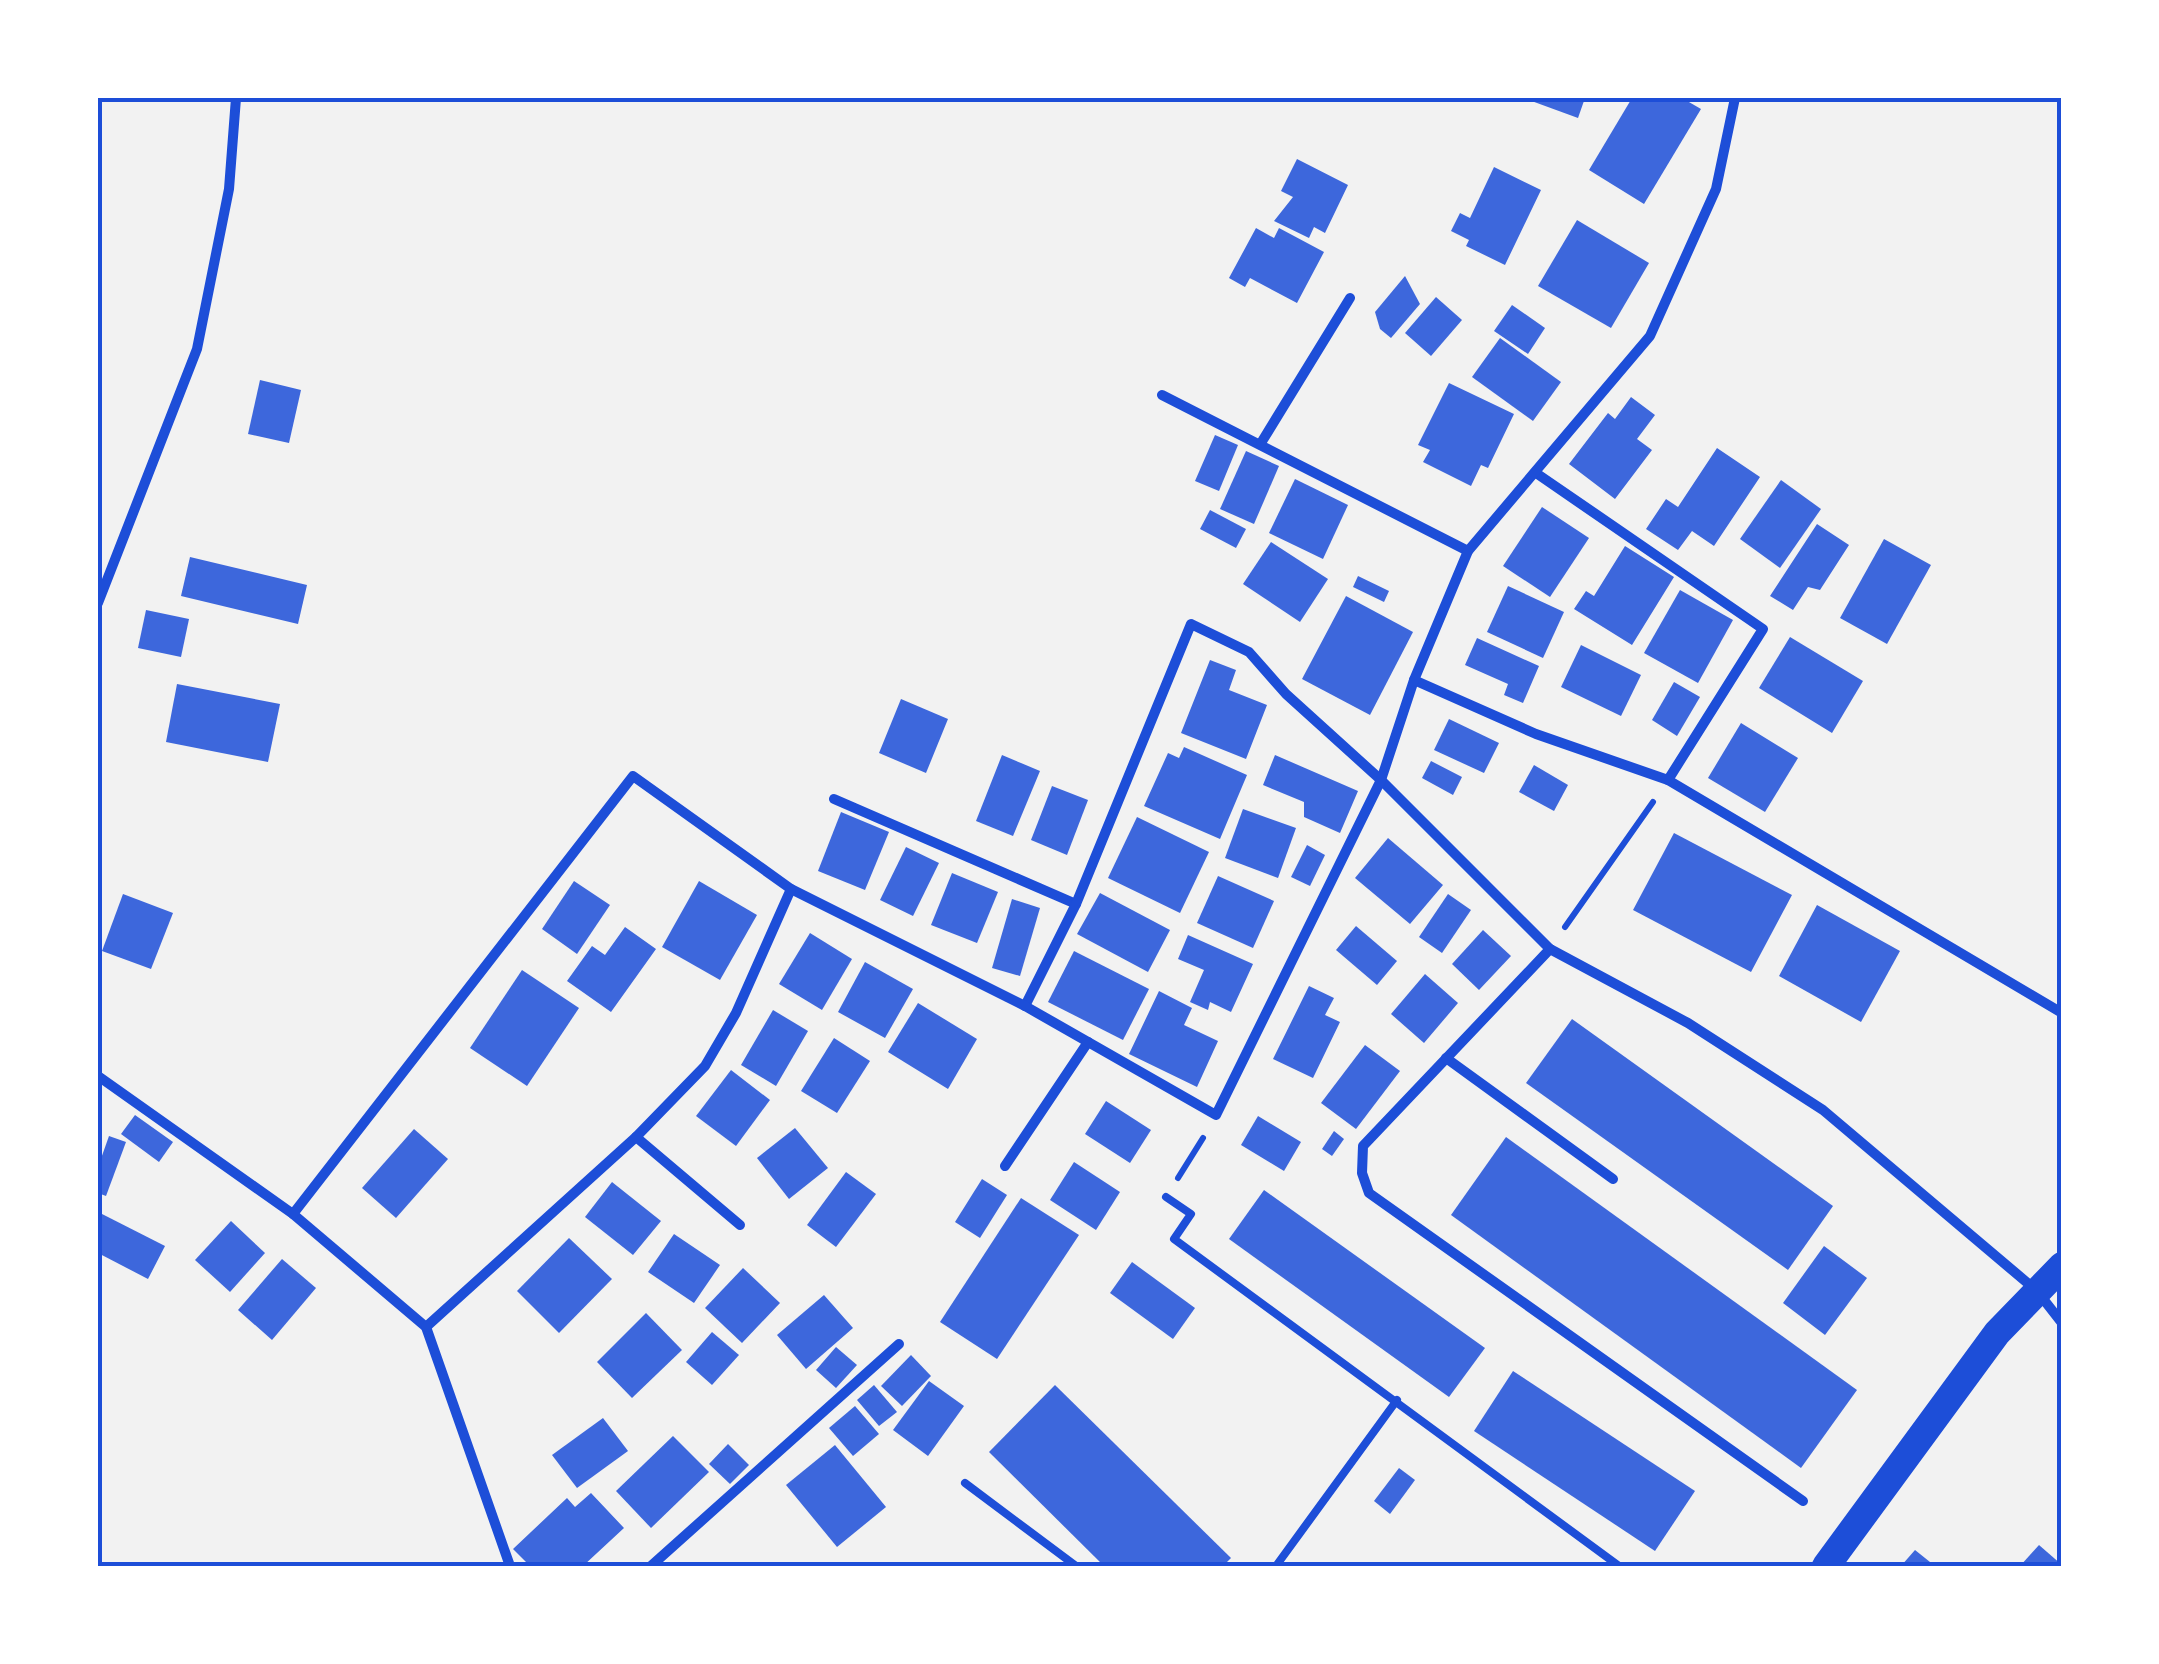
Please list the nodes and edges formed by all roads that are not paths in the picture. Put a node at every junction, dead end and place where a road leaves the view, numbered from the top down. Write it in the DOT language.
graph roads {
  1 [pos="236,98"];
  2 [pos="1735,98"];
  3 [pos="1350,298"];
  4 [pos="1162,396"];
  5 [pos="1261,444"];
  6 [pos="1536,473"];
  7 [pos="1468,551"];
  8 [pos="98,603"];
  9 [pos="1414,680"];
  10 [pos="1381,780"];
  11 [pos="1668,780"];
  12 [pos="834,799"];
  13 [pos="791,889"];
  14 [pos="1076,904"];
  15 [pos="1550,949"];
  16 [pos="1025,1006"];
  17 [pos="2062,1013"];
  18 [pos="1088,1042"];
  19 [pos="1446,1058"];
  20 [pos="98,1076"];
  21 [pos="636,1137"];
  22 [pos="1005,1166"];
  23 [pos="1613,1179"];
  24 [pos="1166,1197"];
  25 [pos="293,1214"];
  26 [pos="740,1225"];
  27 [pos="2062,1266"];
  28 [pos="2038,1291"];
  29 [pos="2062,1323"];
  30 [pos="426,1327"];
  31 [pos="899,1344"];
  32 [pos="1397,1400"];
  33 [pos="965,1483"];
  34 [pos="1803,1502"];
  35 [pos="1278,1563"];
  36 [pos="510,1566"];
  37 [pos="652,1566"];
  38 [pos="1076,1566"];
  39 [pos="1291,1566"];
  40 [pos="1619,1566"];
  41 [pos="1826,1566"];
  1 -- 8 [label="street"];
  2 -- 6 [label="street"];
  3 -- 5 [label="street"];
  4 -- 5 [label="street"];
  5 -- 7 [label="street"];
  6 -- 7 [label="street"];
  6 -- 11 [label="street"];
  7 -- 9 [label="street"];
  9 -- 10 [label="street"];
  9 -- 11 [label="street"];
  10 -- 14 [label="street"];
  10 -- 15 [label="street"];
  10 -- 18 [label="street"];
  11 -- 17 [label="street"];
  12 -- 14 [label="street"];
  13 -- 16 [label="street"];
  13 -- 21 [label="street"];
  13 -- 25 [label="street"];
  14 -- 16 [label="street"];
  15 -- 19 [label="street"];
  15 -- 28 [label="street"];
  16 -- 18 [label="street"];
  18 -- 22 [label="street"];
  19 -- 23 [label="street"];
  19 -- 34 [label="street"];
  20 -- 25 [label="street"];
  21 -- 26 [label="street"];
  21 -- 30 [label="street"];
  24 -- 32 [label="lane"];
  25 -- 30 [label="street"];
  27 -- 28 [label="highway"];
  28 -- 29 [label="street"];
  28 -- 41 [label="highway"];
  30 -- 36 [label="street"];
  31 -- 37 [label="street"];
  32 -- 35 [label="lane"];
  32 -- 40 [label="lane"];
  33 -- 38 [label="lane"];
  35 -- 39 [label="lane"];
}
